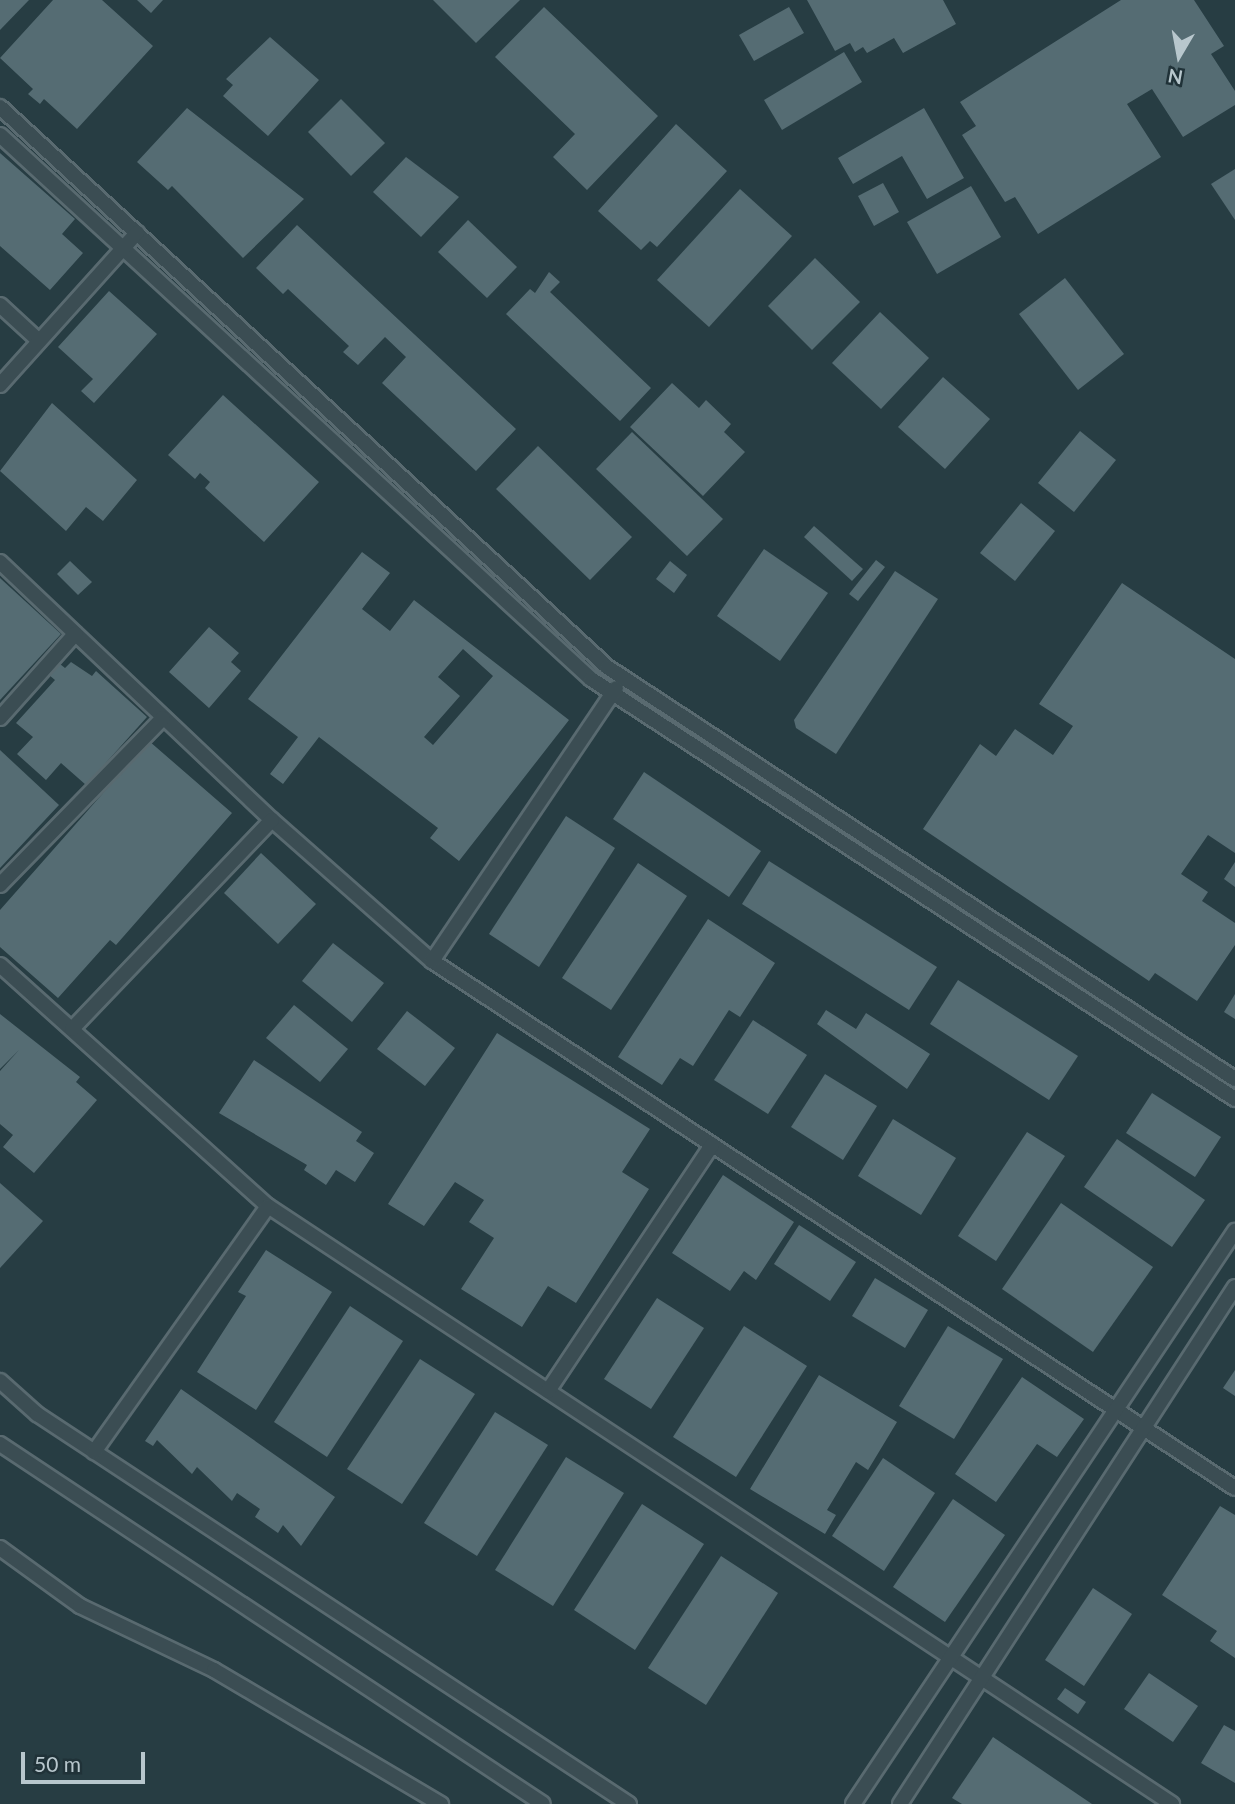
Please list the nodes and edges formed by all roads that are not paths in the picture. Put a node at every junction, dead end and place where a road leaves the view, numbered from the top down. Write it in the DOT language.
graph roads {
  1 [pos="0,107"];
  2 [pos="0,135"];
  3 [pos="137,233"];
  4 [pos="123,248"];
  5 [pos="0,305"];
  6 [pos="39,341"];
  7 [pos="0,385"];
  8 [pos="0,562"];
  9 [pos="75,634"];
  10 [pos="622,678"];
  11 [pos="612,693"];
  12 [pos="0,718"];
  13 [pos="163,718"];
  14 [pos="272,820"];
  15 [pos="0,885"];
  16 [pos="432,961"];
  17 [pos="0,965"];
  18 [pos="72,1029"];
  19 [pos="1235,1079"];
  20 [pos="1235,1099"];
  21 [pos="712,1145"];
  22 [pos="268,1206"];
  23 [pos="1235,1231"];
  24 [pos="1235,1287"];
  25 [pos="0,1381"];
  26 [pos="548,1391"];
  27 [pos="1116,1410"];
  28 [pos="1144,1427"];
  29 [pos="0,1444"];
  30 [pos="94,1452"];
  31 [pos="1235,1488"];
  32 [pos="0,1548"];
  33 [pos="951,1658"];
  34 [pos="982,1678"];
  35 [pos="440,1804"];
  36 [pos="543,1804"];
  37 [pos="629,1804"];
  38 [pos="853,1804"];
  39 [pos="900,1804"];
  40 [pos="1172,1804"];
  1 -- 3 [label="street"];
  2 -- 4 [label="street"];
  3 -- 4 [label="street"];
  3 -- 10 [label="street"];
  4 -- 6 [label="street"];
  4 -- 11 [label="street"];
  5 -- 6 [label="street"];
  6 -- 7 [label="street"];
  8 -- 9 [label="street"];
  9 -- 12 [label="street"];
  9 -- 13 [label="street"];
  10 -- 11 [label="street"];
  10 -- 19 [label="street"];
  11 -- 16 [label="street"];
  11 -- 20 [label="street"];
  13 -- 14 [label="street"];
  13 -- 15 [label="street"];
  14 -- 16 [label="street"];
  14 -- 18 [label="street"];
  16 -- 21 [label="street"];
  17 -- 18 [label="street"];
  18 -- 22 [label="street"];
  21 -- 26 [label="street"];
  21 -- 27 [label="street"];
  22 -- 26 [label="street"];
  22 -- 30 [label="street"];
  23 -- 27 [label="street"];
  24 -- 28 [label="street"];
  25 -- 30 [label="street"];
  26 -- 33 [label="street"];
  27 -- 28 [label="street"];
  27 -- 33 [label="street"];
  28 -- 31 [label="street"];
  28 -- 34 [label="street"];
  29 -- 36 [label="street"];
  30 -- 37 [label="street"];
  32 -- 35 [label="street"];
  33 -- 34 [label="street"];
  33 -- 38 [label="street"];
  34 -- 39 [label="street"];
  34 -- 40 [label="street"];
}
